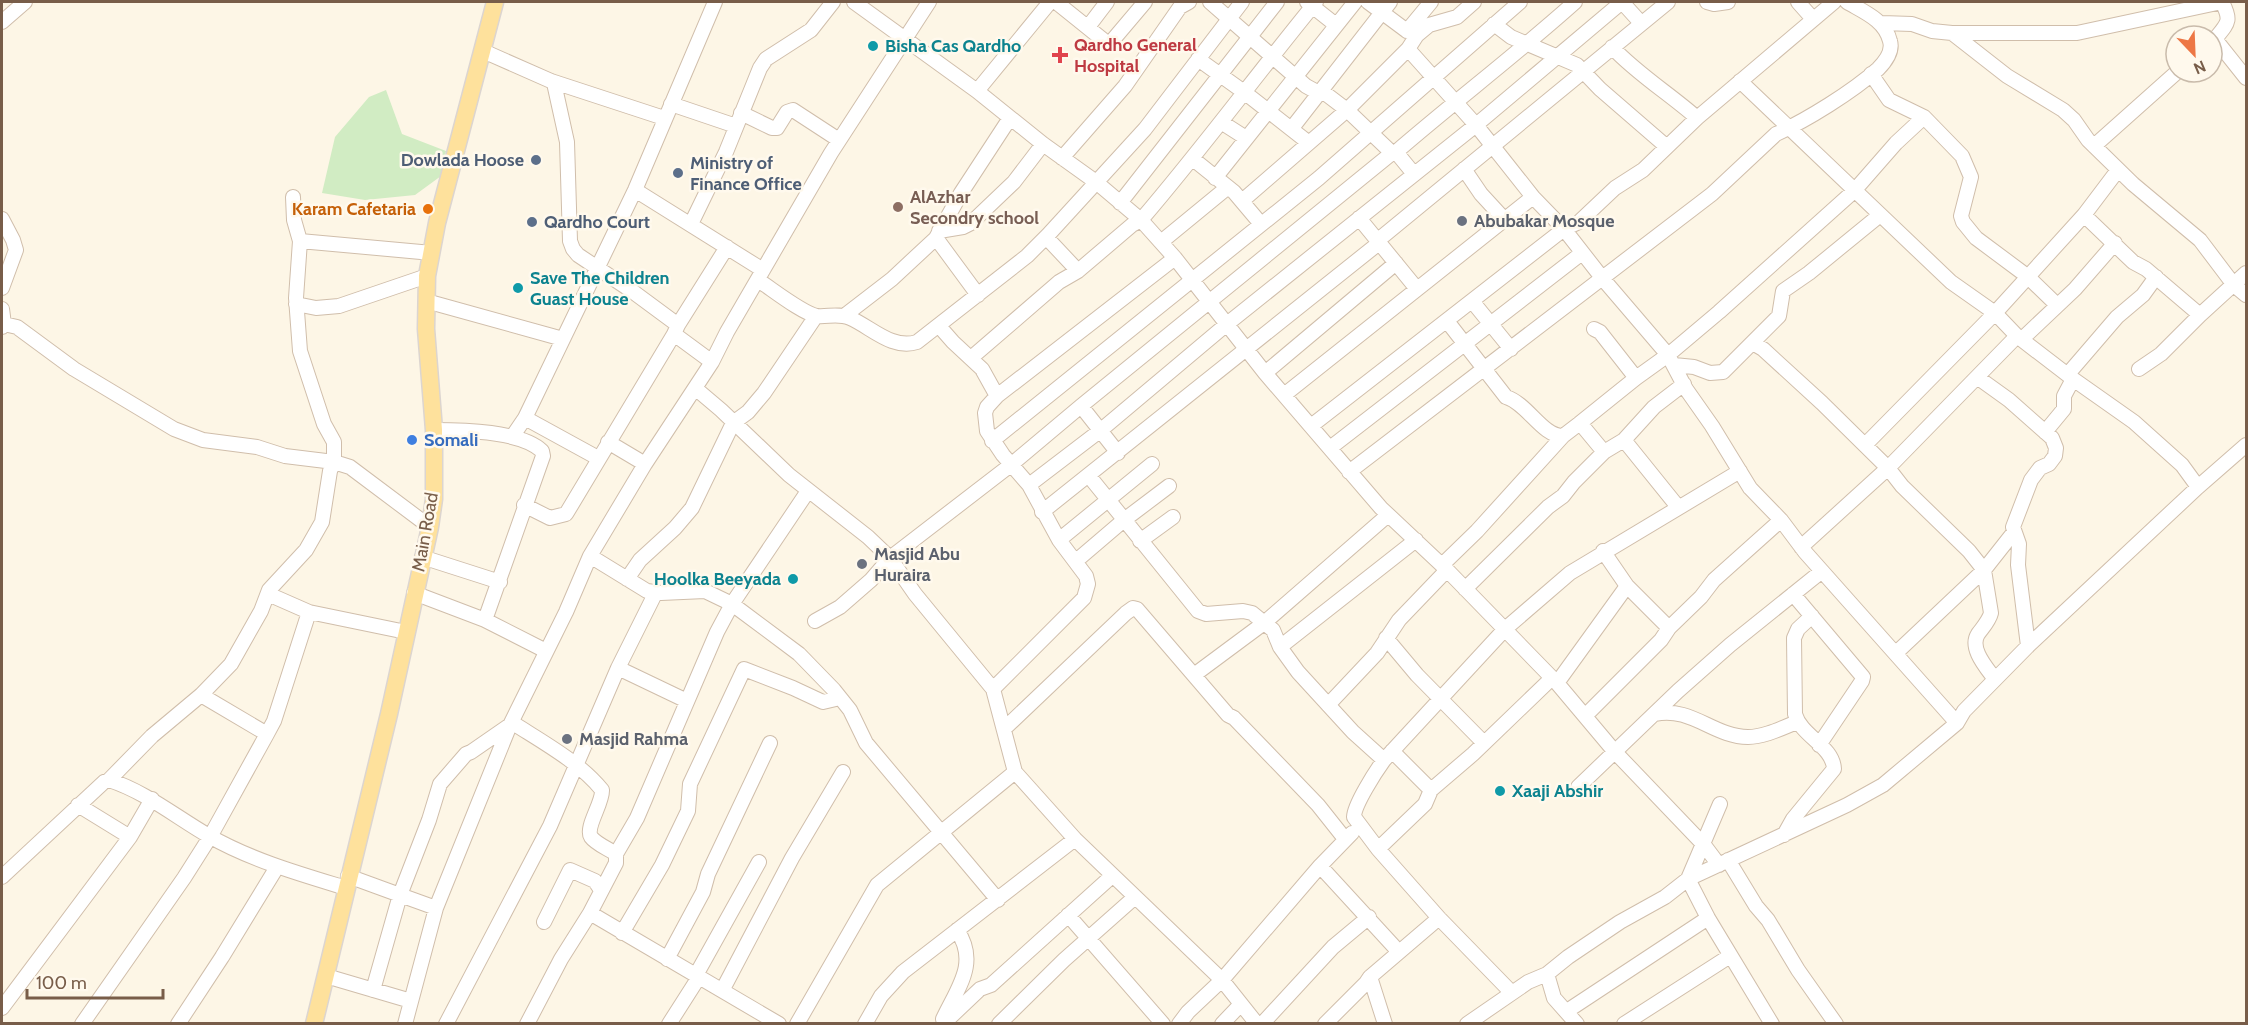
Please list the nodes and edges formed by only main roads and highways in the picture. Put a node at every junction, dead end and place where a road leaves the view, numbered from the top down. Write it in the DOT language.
graph roads {
  1 [pos="495,2"];
  2 [pos="314,1023"];
  1 -- 2 [label="main road, Main Road"];
}
